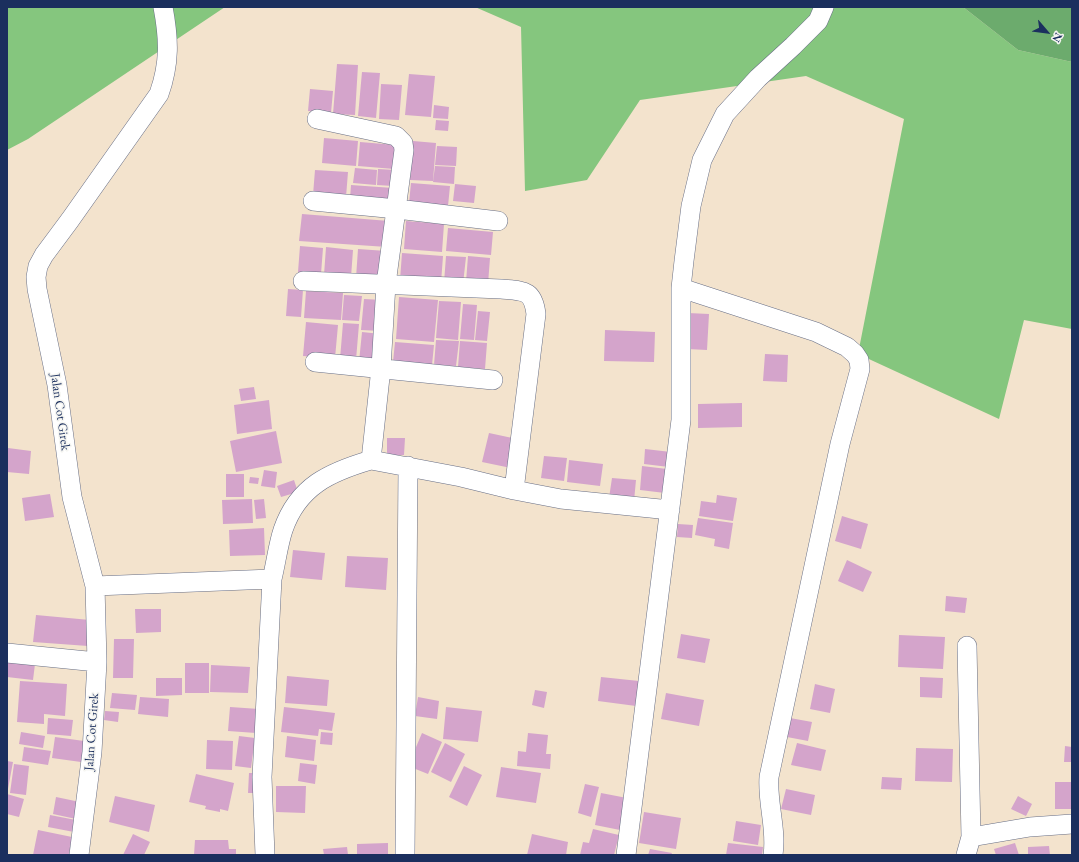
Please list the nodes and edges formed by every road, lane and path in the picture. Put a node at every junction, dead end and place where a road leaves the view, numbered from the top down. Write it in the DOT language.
graph roads {
  1 [pos="163,7"];
  2 [pos="824,7"];
  3 [pos="317,119"];
  4 [pos="313,202"];
  5 [pos="396,209"];
  6 [pos="498,221"];
  7 [pos="304,281"];
  8 [pos="386,284"];
  9 [pos="681,288"];
  10 [pos="315,362"];
  11 [pos="381,368"];
  12 [pos="493,380"];
  13 [pos="371,460"];
  14 [pos="408,466"];
  15 [pos="514,490"];
  16 [pos="670,510"];
  17 [pos="272,578"];
  18 [pos="95,586"];
  19 [pos="967,646"];
  20 [pos="7,653"];
  21 [pos="97,662"];
  22 [pos="1072,824"];
  23 [pos="970,837"];
  24 [pos="79,855"];
  25 [pos="265,855"];
  26 [pos="405,855"];
  27 [pos="626,855"];
  28 [pos="773,855"];
  29 [pos="966,855"];
  1 -- 18 [label="street, Jalan Cot Girek"];
  2 -- 9 [label="street"];
  3 -- 5 [label="street"];
  4 -- 5 [label="street"];
  5 -- 6 [label="street"];
  5 -- 8 [label="street"];
  7 -- 8 [label="street"];
  8 -- 11 [label="street"];
  8 -- 15 [label="street"];
  9 -- 16 [label="street"];
  9 -- 28 [label="street"];
  10 -- 11 [label="street"];
  11 -- 12 [label="street"];
  11 -- 13 [label="street"];
  13 -- 14 [label="street"];
  13 -- 17 [label="street"];
  14 -- 15 [label="street"];
  14 -- 26 [label="street"];
  15 -- 16 [label="street"];
  16 -- 27 [label="street"];
  17 -- 18 [label="street"];
  17 -- 25 [label="street"];
  18 -- 21 [label="street, Jalan Cot Girek"];
  19 -- 23 [label="street"];
  20 -- 21 [label="street"];
  21 -- 24 [label="street, Jalan Cot Girek"];
  22 -- 23 [label="street"];
  23 -- 29 [label="street"];
}
